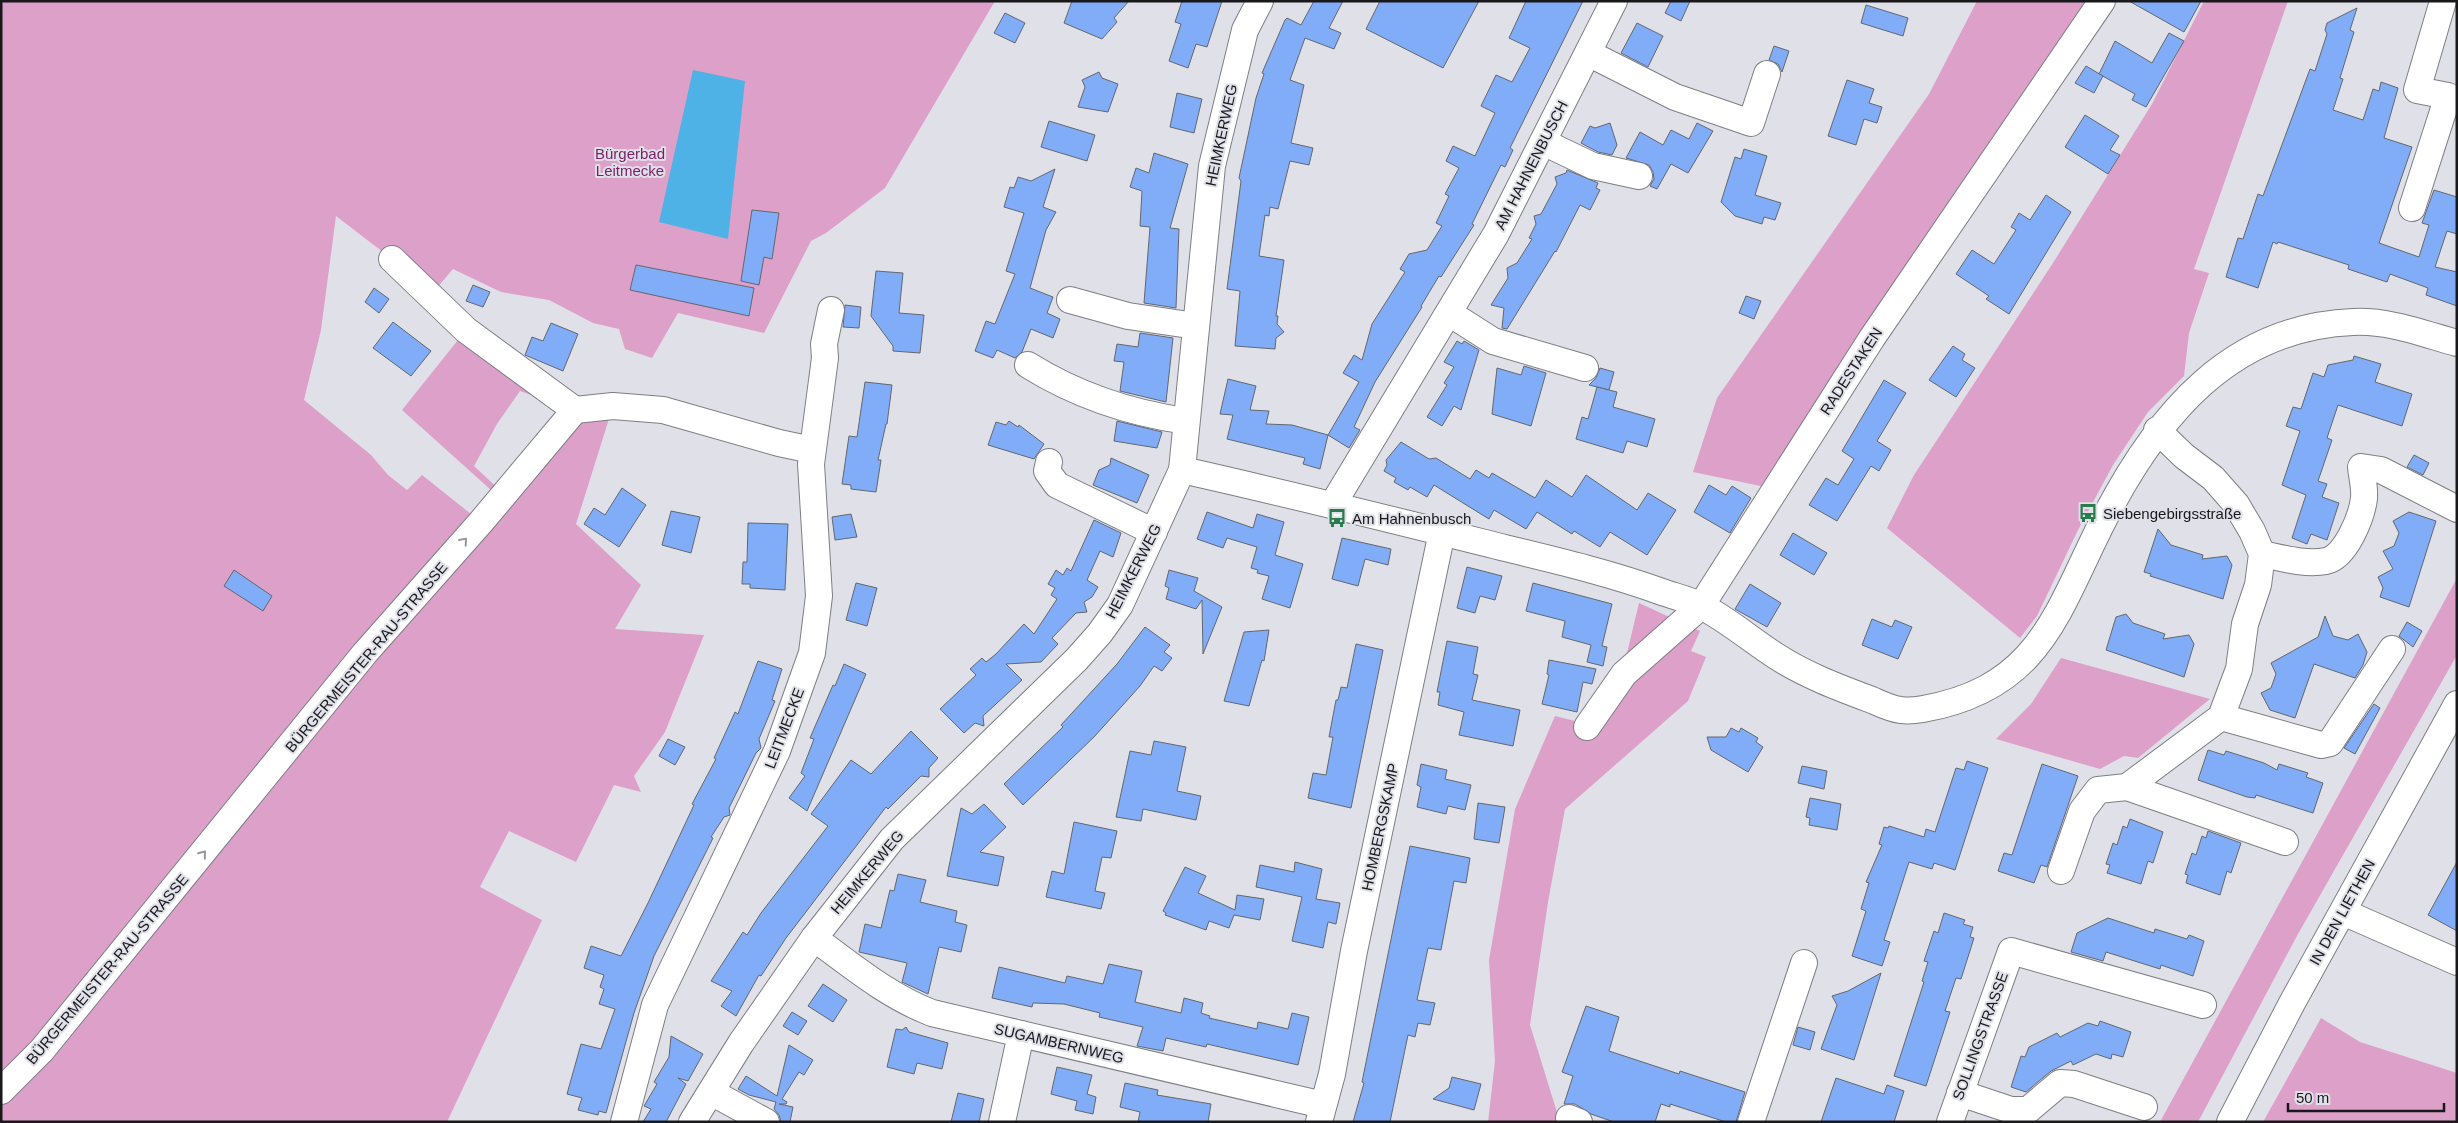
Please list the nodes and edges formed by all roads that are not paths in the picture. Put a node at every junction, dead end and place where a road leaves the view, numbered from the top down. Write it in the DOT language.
graph roads {
  1 [pos="1260,1"];
  2 [pos="1614,1"];
  3 [pos="2102,1"];
  4 [pos="2443,1"];
  5 [pos="1588,53"];
  6 [pos="1767,74"];
  7 [pos="2453,97"];
  8 [pos="1543,142"];
  9 [pos="1639,176"];
  10 [pos="2412,208"];
  11 [pos="392,260"];
  12 [pos="1070,300"];
  13 [pos="831,310"];
  14 [pos="1449,313"];
  15 [pos="1196,326"];
  16 [pos="2457,344"];
  17 [pos="1028,365"];
  18 [pos="1586,368"];
  19 [pos="575,410"];
  20 [pos="1186,421"];
  21 [pos="2157,430"];
  22 [pos="812,450"];
  23 [pos="1049,462"];
  24 [pos="1182,470"];
  25 [pos="1333,504"];
  26 [pos="2457,509"];
  27 [pos="1154,532"];
  28 [pos="1442,532"];
  29 [pos="2262,554"];
  30 [pos="1701,606"];
  31 [pos="2392,649"];
  32 [pos="2457,704"];
  33 [pos="2221,717"];
  34 [pos="1586,727"];
  35 [pos="2127,787"];
  36 [pos="2285,842"];
  37 [pos="2061,871"];
  38 [pos="2343,912"];
  39 [pos="814,938"];
  40 [pos="2457,962"];
  41 [pos="1804,963"];
  42 [pos="2203,1005"];
  43 [pos="1021,1034"];
  44 [pos="1,1091"];
  45 [pos="711,1092"];
  46 [pos="1960,1093"];
  47 [pos="2144,1107"];
  48 [pos="1321,1113"];
  49 [pos="2009,1116"];
  50 [pos="624,1122"];
  51 [pos="692,1122"];
  52 [pos="766,1122"];
  53 [pos="1002,1122"];
  54 [pos="1751,1122"];
  55 [pos="1950,1122"];
  56 [pos="2230,1122"];
  1 -- 15 [label="street, HEIMKERWEG"];
  2 -- 5 [label="street, AM HAHNENBUSCH"];
  3 -- 30 [label="street, RADESTAKEN"];
  4 -- 7 [label="street"];
  5 -- 6 [label="street"];
  5 -- 8 [label="street, AM HAHNENBUSCH"];
  7 -- 10 [label="street"];
  8 -- 9 [label="street"];
  8 -- 14 [label="street, AM HAHNENBUSCH"];
  11 -- 19 [label="street"];
  12 -- 15 [label="street"];
  13 -- 22 [label="street, LEITMECKE"];
  14 -- 18 [label="street"];
  14 -- 25 [label="street, AM HAHNENBUSCH"];
  15 -- 20 [label="street, HEIMKERWEG"];
  16 -- 21 [label="street"];
  17 -- 20 [label="street"];
  19 -- 22 [label="street"];
  44 -- 19 [label="street, BÜRGERMEISTER-RAU-STRASSE, one-way"];
  20 -- 24 [label="street, HEIMKERWEG"];
  21 -- 29 [label="street"];
  21 -- 30 [label="street"];
  22 -- 50 [label="street, LEITMECKE"];
  23 -- 27 [label="street"];
  24 -- 25 [label="street"];
  24 -- 27 [label="street, HEIMKERWEG"];
  25 -- 28 [label="street"];
  26 -- 29 [label="street"];
  27 -- 39 [label="street, HEIMKERWEG"];
  28 -- 30 [label="street"];
  28 -- 48 [label="street, HOMBERGSKAMP"];
  29 -- 33 [label="street"];
  30 -- 34 [label="street, RADESTAKEN"];
  31 -- 33 [label="street"];
  32 -- 38 [label="street, IN DEN LIETHEN"];
  33 -- 35 [label="street"];
  35 -- 36 [label="street"];
  35 -- 37 [label="street"];
  38 -- 40 [label="street"];
  38 -- 56 [label="street, IN DEN LIETHEN"];
  39 -- 43 [label="street, SUGAMBERNWEG"];
  39 -- 45 [label="street, HEIMKERWEG"];
  41 -- 54 [label="street"];
  42 -- 46 [label="street, SOLLINGSTRASSE"];
  43 -- 48 [label="street, SUGAMBERNWEG"];
  43 -- 53 [label="street"];
  45 -- 51 [label="street, HEIMKERWEG"];
  45 -- 52 [label="street"];
  46 -- 49 [label="street"];
  46 -- 55 [label="street, SOLLINGSTRASSE"];
  47 -- 49 [label="street"];
}
